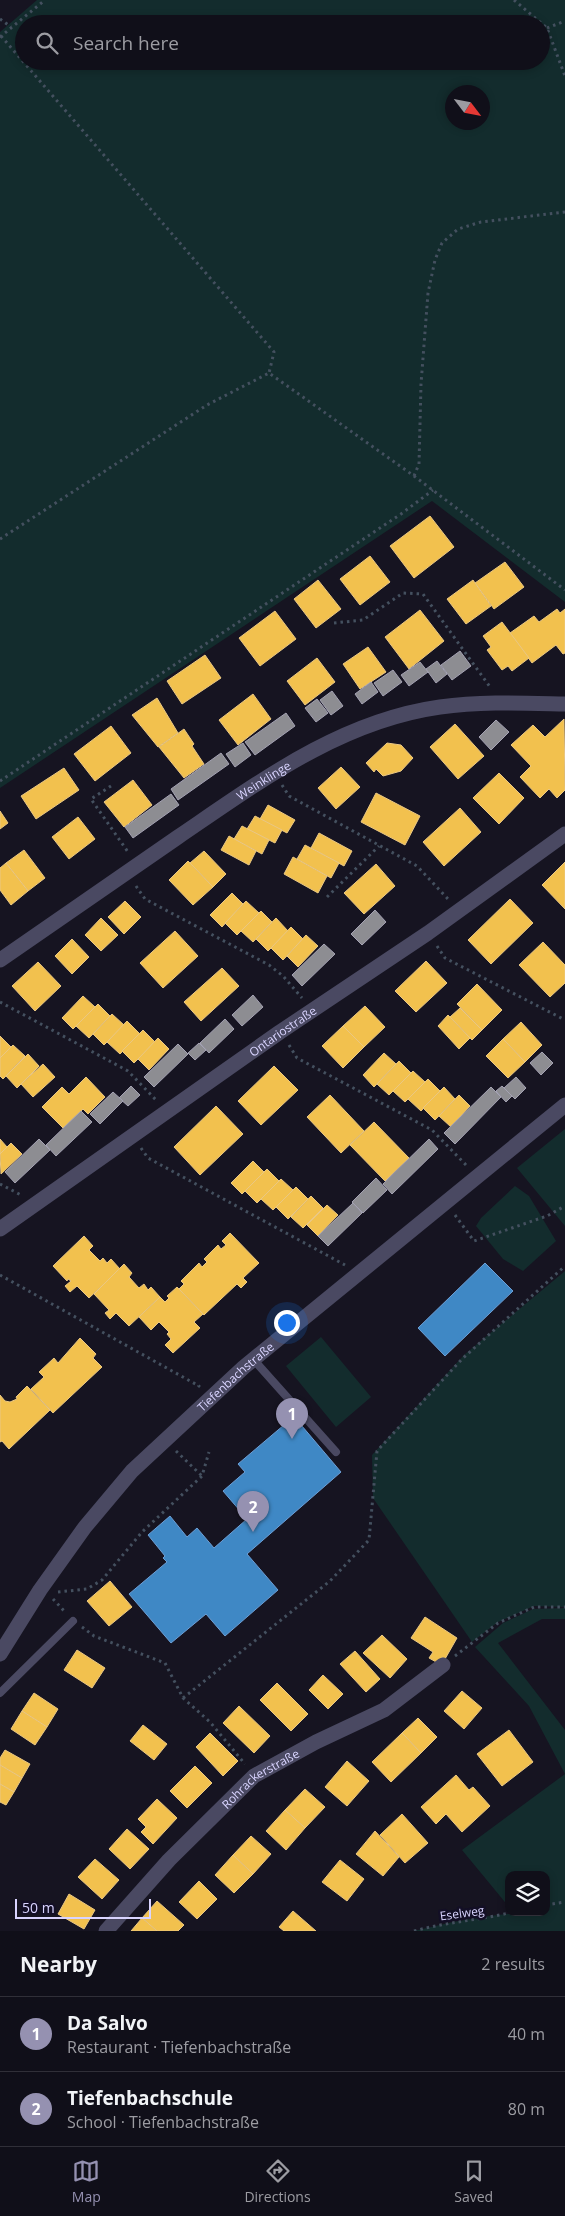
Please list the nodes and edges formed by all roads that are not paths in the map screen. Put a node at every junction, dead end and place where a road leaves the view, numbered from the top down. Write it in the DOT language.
graph roads {
  1 [pos="565,704"];
  2 [pos="565,834"];
  3 [pos="0,960"];
  4 [pos="565,1105"];
  5 [pos="0,1229"];
  6 [pos="253,1359"];
  7 [pos="336,1452"];
  8 [pos="73,1621"];
  9 [pos="0,1654"];
  10 [pos="443,1665"];
  11 [pos="0,1693"];
  12 [pos="106,1931"];
  1 -- 3 [label="street, Weinklinge"];
  2 -- 5 [label="street, Ontariostraße"];
  4 -- 6 [label="street, Tiefenbachstraße"];
  6 -- 7 [label="lane"];
  6 -- 9 [label="street, Tiefenbachstraße"];
  8 -- 11 [label="lane"];
  10 -- 12 [label="street, Rohrackerstraße"];
}
